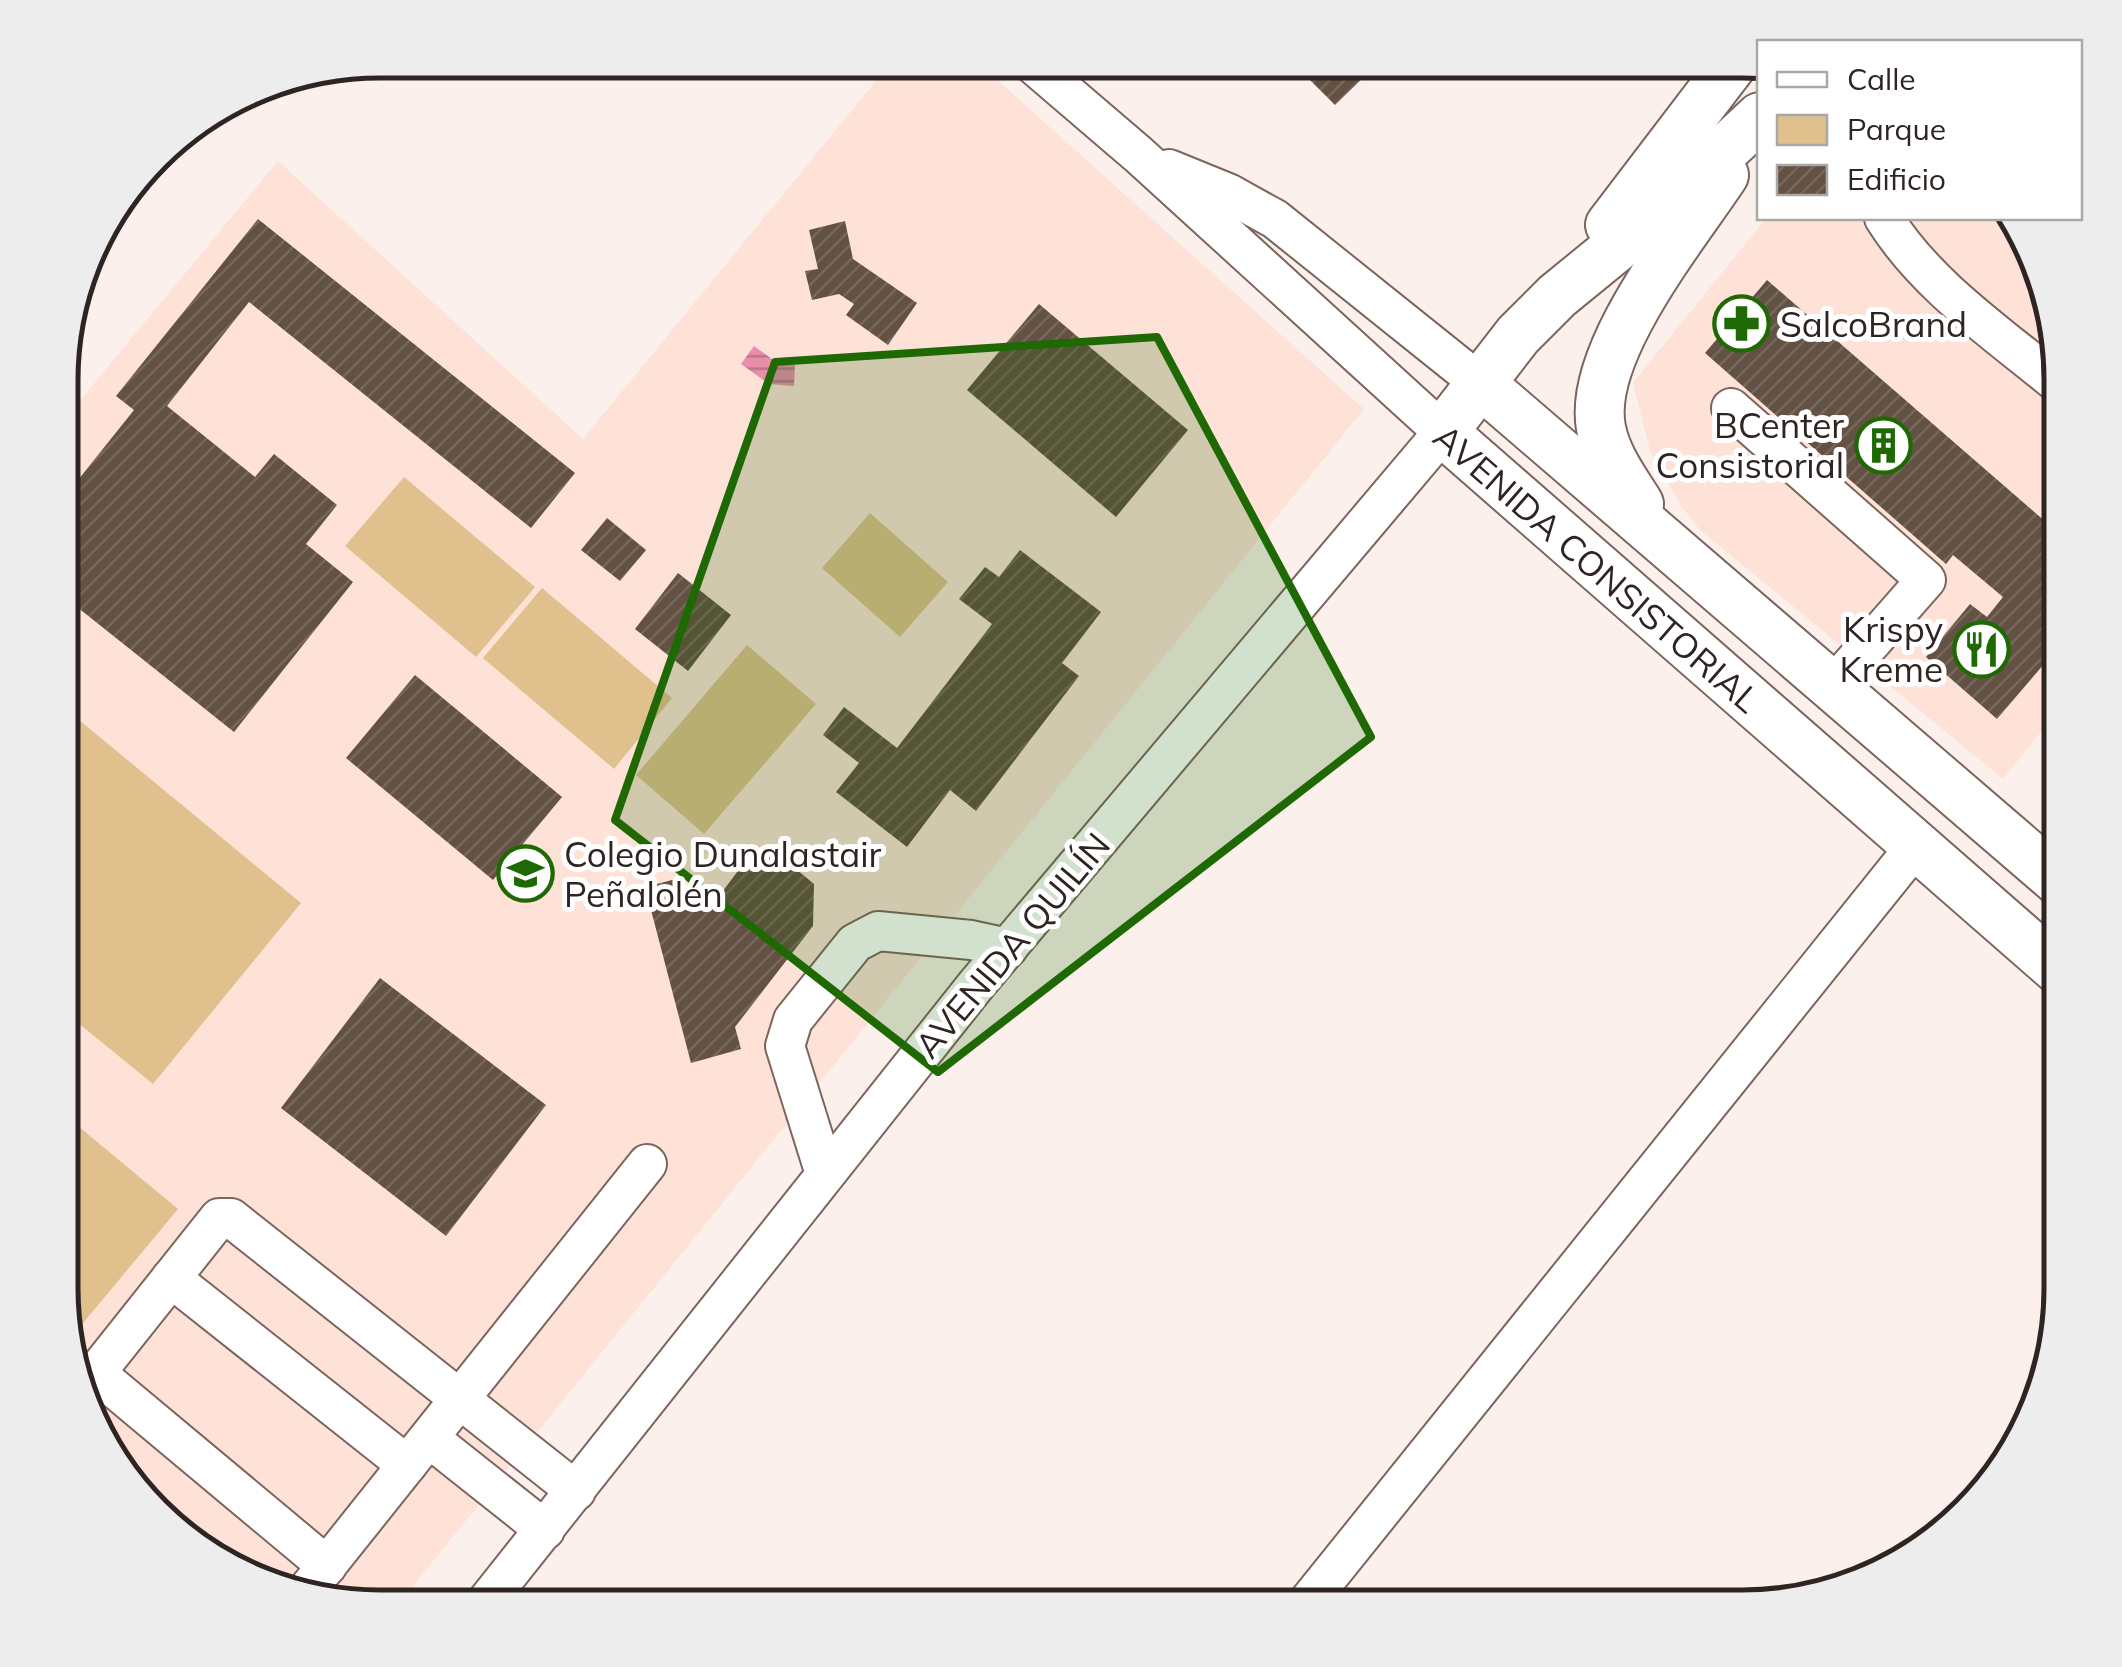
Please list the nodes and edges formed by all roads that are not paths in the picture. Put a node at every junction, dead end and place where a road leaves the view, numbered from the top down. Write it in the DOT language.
graph roads {
  1 [pos="1048,77"];
  2 [pos="1722,78"];
  3 [pos="1757,123"];
  4 [pos="1757,125"];
  5 [pos="1140,156"];
  6 [pos="1885,220"];
  7 [pos="1557,296"];
  8 [pos="2044,371"];
  9 [pos="1481,384"];
  10 [pos="1731,408"];
  11 [pos="1443,432"];
  12 [pos="1666,544"];
  13 [pos="1832,688"];
  14 [pos="1914,848"];
  15 [pos="2044,869"];
  16 [pos="1008,948"];
  17 [pos="2044,958"];
  18 [pos="647,1164"];
  19 [pos="825,1174"];
  20 [pos="171,1278"];
  21 [pos="92,1377"];
  22 [pos="95,1386"];
  23 [pos="459,1400"];
  24 [pos="418,1452"];
  25 [pos="576,1491"];
  26 [pos="544,1530"];
  27 [pos="316,1580"];
  28 [pos="496,1589"];
  29 [pos="1318,1590"];
  1 -- 5 [label="street, AVENIDA CONSISTORIAL"];
  2 -- 7 [label="main road, AVENIDA QUILÍN"];
  3 -- 7 [label="main road, AVENIDA QUILÍN"];
  4 -- 12 [label="main road"];
  5 -- 9 [label="street, AVENIDA CONSISTORIAL"];
  5 -- 11 [label="street, AVENIDA CONSISTORIAL"];
  6 -- 8 [label="street"];
  7 -- 9 [label="main road, AVENIDA QUILÍN"];
  9 -- 11 [label="main road, AVENIDA QUILÍN"];
  9 -- 12 [label="main road, AVENIDA CONSISTORIAL"];
  10 -- 13 [label="street"];
  11 -- 14 [label="main road, AVENIDA CONSISTORIAL"];
  11 -- 16 [label="street, AVENIDA QUILÍN"];
  12 -- 13 [label="main road, AVENIDA CONSISTORIAL"];
  13 -- 15 [label="main road, AVENIDA CONSISTORIAL"];
  14 -- 17 [label="main road, AVENIDA CONSISTORIAL"];
  14 -- 29 [label="street"];
  16 -- 19 [label="street, AVENIDA QUILÍN"];
  16 -- 19 [label="street"];
  18 -- 23 [label="street"];
  19 -- 25 [label="street, AVENIDA QUILÍN"];
  20 -- 21 [label="street"];
  20 -- 23 [label="street"];
  20 -- 24 [label="street"];
  22 -- 27 [label="street"];
  23 -- 24 [label="street"];
  23 -- 25 [label="street"];
  24 -- 26 [label="street"];
  24 -- 27 [label="street"];
  25 -- 26 [label="street, AVENIDA QUILÍN"];
  26 -- 28 [label="street, AVENIDA QUILÍN"];
}
